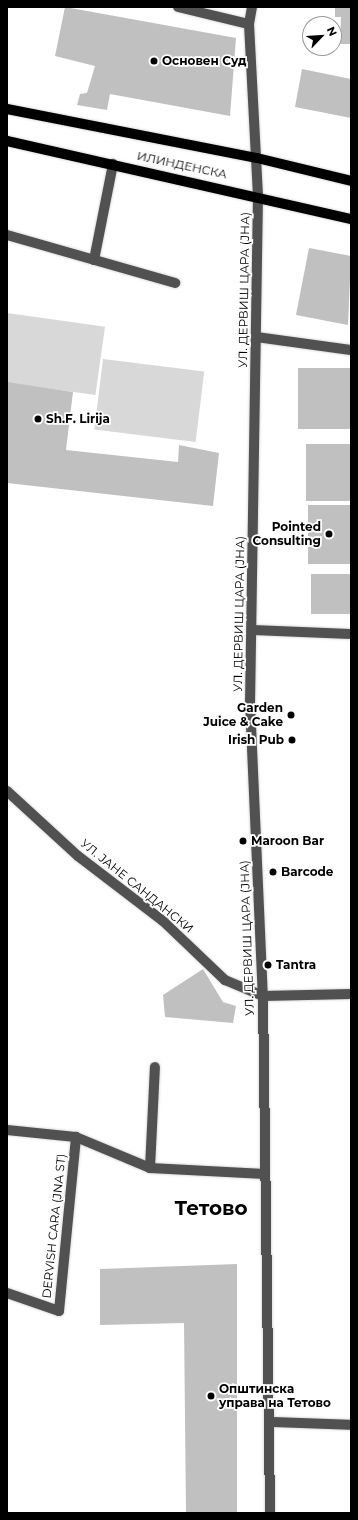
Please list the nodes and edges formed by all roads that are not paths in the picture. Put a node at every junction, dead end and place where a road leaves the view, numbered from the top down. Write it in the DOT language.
graph roads {
  1 [pos="178,7"];
  2 [pos="252,7"];
  3 [pos="249,24"];
  4 [pos="7,109"];
  5 [pos="7,141"];
  6 [pos="257,158"];
  7 [pos="113,164"];
  8 [pos="351,182"];
  9 [pos="258,195"];
  10 [pos="351,219"];
  11 [pos="7,235"];
  12 [pos="94,260"];
  13 [pos="175,283"];
  14 [pos="256,336"];
  15 [pos="351,350"];
  16 [pos="252,630"];
  17 [pos="351,634"];
  18 [pos="7,791"];
  19 [pos="351,994"];
  20 [pos="263,996"];
  21 [pos="155,1067"];
  22 [pos="7,1130"];
  23 [pos="76,1137"];
  24 [pos="150,1168"];
  25 [pos="265,1174"];
  26 [pos="7,1293"];
  27 [pos="271,1422"];
  28 [pos="351,1425"];
  29 [pos="270,1513"];
  1 -- 3 [label="street"];
  2 -- 3 [label="street, УЛ. ДЕРВИШ ЦАРА (ЈНА)"];
  3 -- 6 [label="street, УЛ. ДЕРВИШ ЦАРА (ЈНА)"];
  4 -- 6 [label="main road, ИЛИНДЕНСКА"];
  5 -- 7 [label="main road, ИЛИНДЕНСКА"];
  6 -- 8 [label="main road, ИЛИНДЕНСКА"];
  6 -- 9 [label="street, УЛ. ДЕРВИШ ЦАРА (ЈНА)"];
  7 -- 9 [label="main road, ИЛИНДЕНСКА"];
  7 -- 12 [label="street"];
  9 -- 10 [label="main road, ИЛИНДЕНСКА"];
  9 -- 14 [label="street, УЛ. ДЕРВИШ ЦАРА (ЈНА)"];
  11 -- 12 [label="street"];
  12 -- 13 [label="street"];
  14 -- 15 [label="street"];
  14 -- 16 [label="street, УЛ. ДЕРВИШ ЦАРА (ЈНА)"];
  16 -- 17 [label="street"];
  16 -- 20 [label="street, УЛ. ДЕРВИШ ЦАРА (ЈНА)"];
  18 -- 20 [label="street, УЛ. ЈАНЕ САНДАНСКИ"];
  19 -- 20 [label="street, УЛ. ЈАНЕ САНДАНСКИ"];
  20 -- 25 [label="street, УЛ. ДЕРВИШ ЦАРА (ЈНА)"];
  21 -- 24 [label="street"];
  22 -- 23 [label="street, DERVISH CARA (JNA ST)"];
  23 -- 24 [label="street, DERVISH CARA (JNA ST)"];
  23 -- 26 [label="street, DERVISH CARA (JNA ST)"];
  24 -- 25 [label="street, DERVISH CARA (JNA ST)"];
  25 -- 27 [label="street, УЛ. ДЕРВИШ ЦАРА (ЈНА)"];
  27 -- 28 [label="street"];
  27 -- 29 [label="street, УЛ. ДЕРВИШ ЦАРА (ЈНА)"];
}
